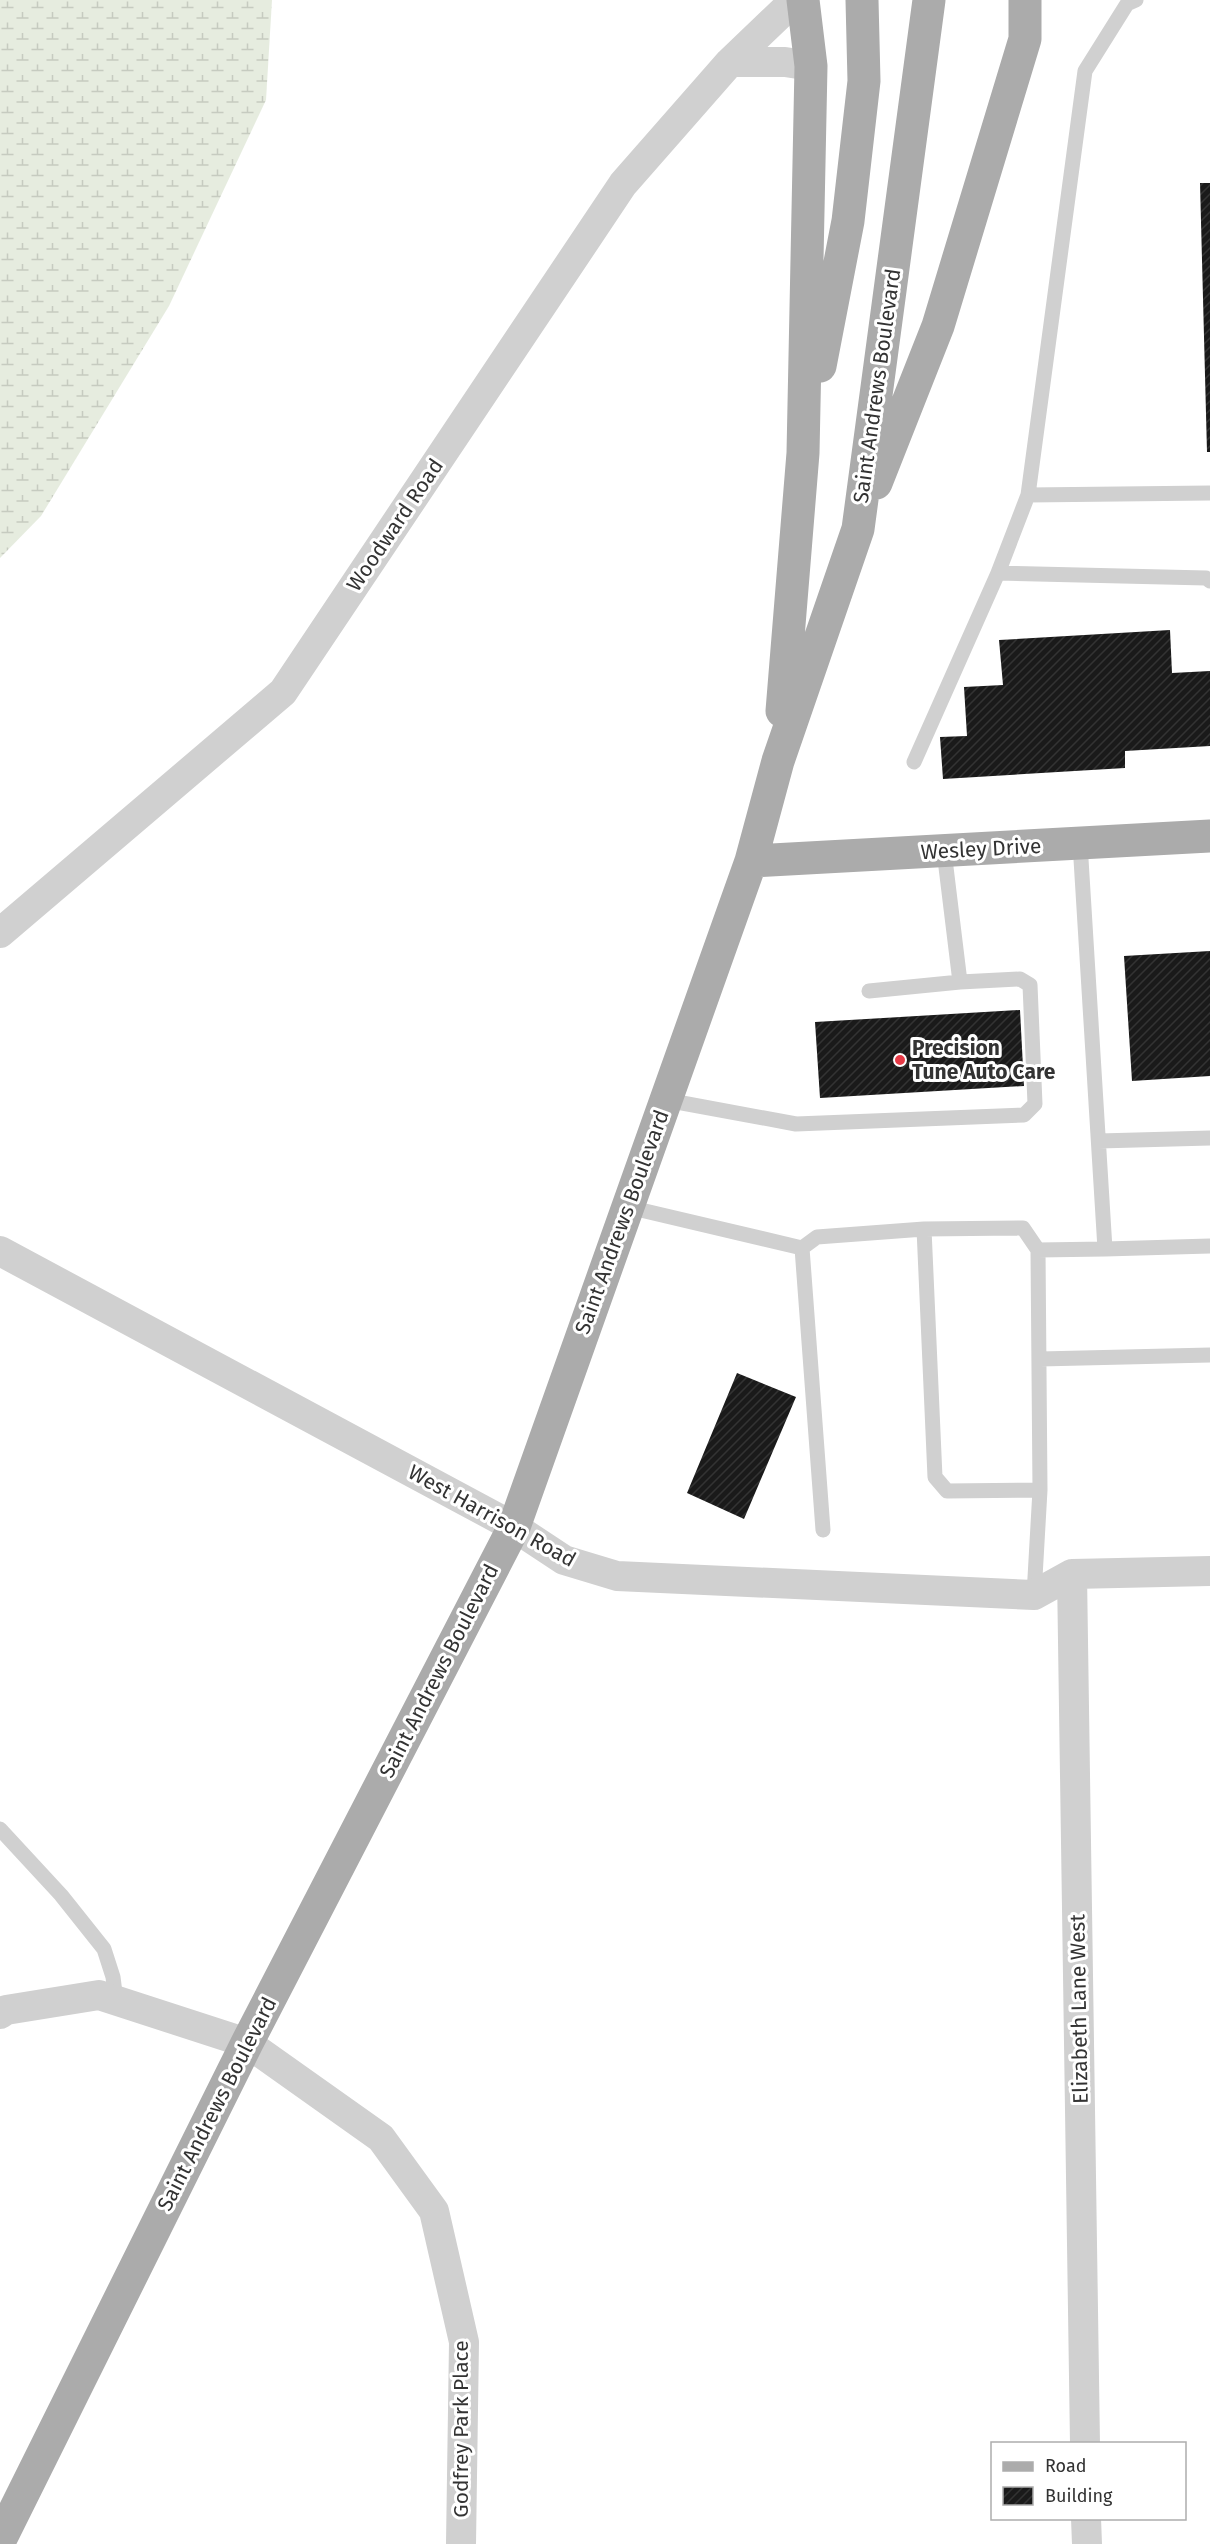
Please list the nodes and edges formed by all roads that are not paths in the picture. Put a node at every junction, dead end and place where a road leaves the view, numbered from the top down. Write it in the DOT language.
graph roads {
  1 [pos="795,0"];
  2 [pos="803,0"];
  3 [pos="862,0"];
  4 [pos="929,0"];
  5 [pos="1025,0"];
  6 [pos="1136,0"];
  7 [pos="730,62"];
  8 [pos="811,66"];
  9 [pos="803,453"];
  10 [pos="1210,493"];
  11 [pos="1028,495"];
  12 [pos="858,529"];
  13 [pos="998,573"];
  14 [pos="1210,581"];
  15 [pos="778,761"];
  16 [pos="914,762"];
  17 [pos="1210,836"];
  18 [pos="1080,843"];
  19 [pos="944,851"];
  20 [pos="751,861"];
  21 [pos="0,933"];
  22 [pos="960,982"];
  23 [pos="869,991"];
  24 [pos="666,1101"];
  25 [pos="1210,1138"];
  26 [pos="1099,1141"];
  27 [pos="628,1207"];
  28 [pos="924,1229"];
  29 [pos="1210,1246"];
  30 [pos="802,1248"];
  31 [pos="1105,1249"];
  32 [pos="1038,1250"];
  33 [pos="0,1251"];
  34 [pos="1210,1355"];
  35 [pos="1040,1359"];
  36 [pos="1040,1490"];
  37 [pos="514,1527"];
  38 [pos="823,1530"];
  39 [pos="1210,1571"];
  40 [pos="1072,1574"];
  41 [pos="1034,1595"];
  42 [pos="0,1829"];
  43 [pos="116,2001"];
  44 [pos="2,2010"];
  45 [pos="247,2043"];
  46 [pos="1085,2442"];
  47 [pos="1086,2520"];
  48 [pos="0,2540"];
  49 [pos="461,2544"];
  50 [pos="1087,2544"];
  1 -- 7 [label="street, Woodward Road"];
  2 -- 8 [label="main road, Saint Andrews Boulevard"];
  3 -- 9 [label="main road"];
  4 -- 12 [label="main road, Saint Andrews Boulevard"];
  5 -- 12 [label="main road"];
  6 -- 11 [label="lane"];
  7 -- 8 [label="street"];
  7 -- 21 [label="street, Woodward Road"];
  8 -- 9 [label="main road, Saint Andrews Boulevard"];
  9 -- 15 [label="main road, Saint Andrews Boulevard"];
  10 -- 11 [label="lane"];
  11 -- 13 [label="lane"];
  12 -- 15 [label="main road, Saint Andrews Boulevard"];
  13 -- 14 [label="lane"];
  13 -- 16 [label="lane"];
  15 -- 20 [label="main road, Saint Andrews Boulevard"];
  17 -- 18 [label="main road, Wesley Drive"];
  18 -- 19 [label="main road, Wesley Drive"];
  18 -- 26 [label="lane"];
  19 -- 20 [label="main road, Wesley Drive"];
  19 -- 22 [label="lane"];
  20 -- 24 [label="main road, Saint Andrews Boulevard"];
  22 -- 23 [label="lane"];
  22 -- 24 [label="lane"];
  24 -- 27 [label="main road, Saint Andrews Boulevard"];
  25 -- 26 [label="lane"];
  26 -- 31 [label="lane"];
  27 -- 30 [label="lane"];
  27 -- 37 [label="main road, Saint Andrews Boulevard"];
  28 -- 30 [label="lane"];
  28 -- 32 [label="lane"];
  28 -- 36 [label="lane"];
  29 -- 31 [label="lane"];
  30 -- 38 [label="lane"];
  31 -- 32 [label="lane"];
  32 -- 35 [label="lane"];
  33 -- 37 [label="street, West Harrison Road"];
  34 -- 35 [label="lane"];
  35 -- 36 [label="lane"];
  36 -- 41 [label="lane"];
  37 -- 41 [label="street, West Harrison Road"];
  37 -- 45 [label="main road, Saint Andrews Boulevard"];
  39 -- 40 [label="street"];
  40 -- 41 [label="street"];
  40 -- 46 [label="street, Elizabeth Lane West"];
  42 -- 43 [label="lane"];
  43 -- 44 [label="street, Godfrey Park Place"];
  43 -- 45 [label="street, Godfrey Park Place"];
  45 -- 48 [label="main road, Saint Andrews Boulevard"];
  45 -- 49 [label="street, Godfrey Park Place"];
  47 -- 50 [label="street"];
}
